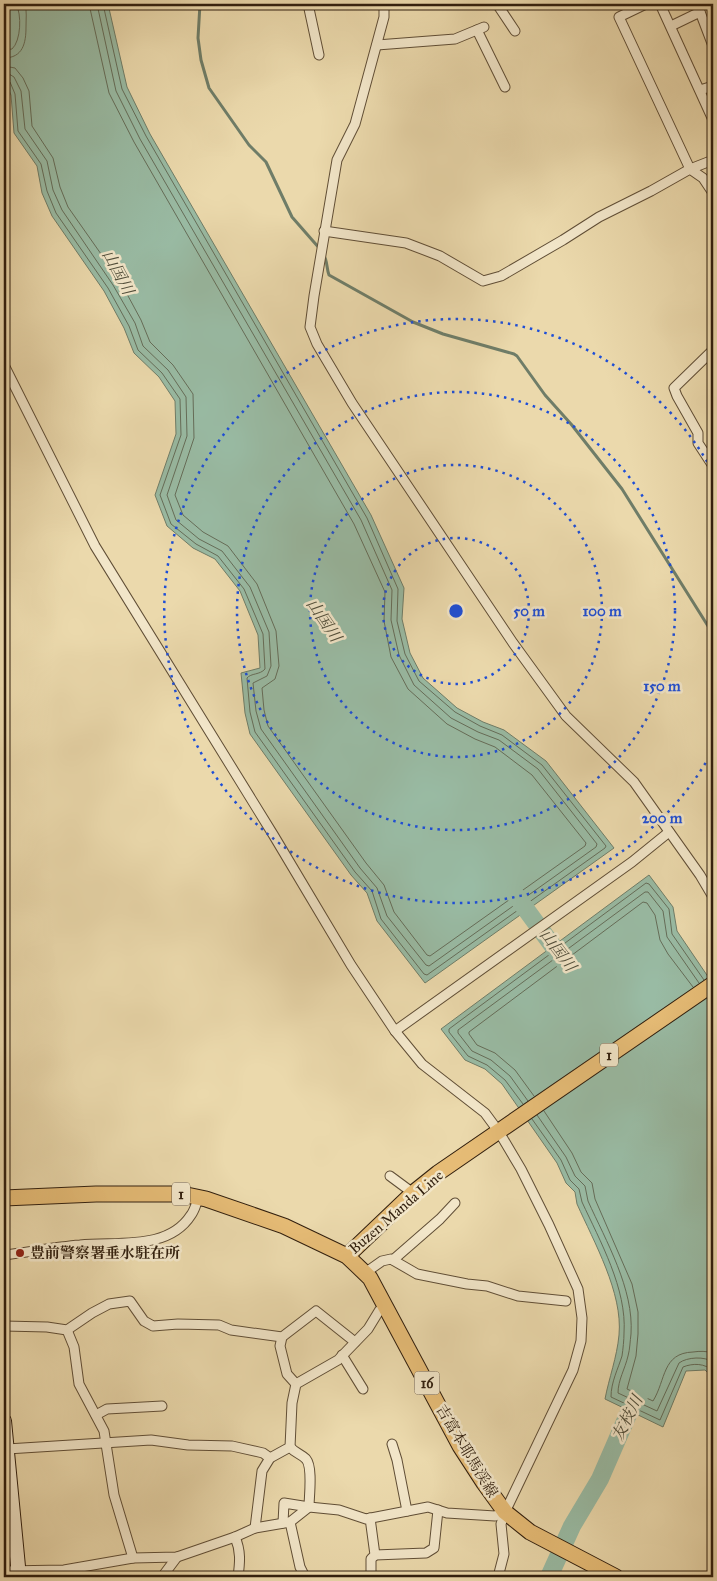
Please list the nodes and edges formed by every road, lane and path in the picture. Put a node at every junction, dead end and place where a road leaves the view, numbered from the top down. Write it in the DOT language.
graph roads {
  1 [pos="308,4"];
  2 [pos="384,4"];
  3 [pos="497,4"];
  4 [pos="646,4"];
  5 [pos="660,4"];
  6 [pos="698,8"];
  7 [pos="671,26"];
  8 [pos="514,31"];
  9 [pos="377,45"];
  10 [pos="713,46"];
  11 [pos="318,55"];
  12 [pos="713,86"];
  13 [pos="505,87"];
  14 [pos="700,90"];
  15 [pos="713,120"];
  16 [pos="713,160"];
  17 [pos="690,170"];
  18 [pos="713,193"];
  19 [pos="324,231"];
  20 [pos="713,350"];
  21 [pos="4,365"];
  22 [pos="713,466"];
  23 [pos="668,832"];
  24 [pos="713,897"];
  25 [pos="713,984"];
  26 [pos="395,1031"];
  27 [pos="502,1129"];
  28 [pos="390,1176"];
  29 [pos="412,1193"];
  30 [pos="198,1197"];
  31 [pos="4,1198"];
  32 [pos="455,1203"];
  33 [pos="4,1255"];
  34 [pos="347,1256"];
  35 [pos="393,1260"];
  36 [pos="365,1273"];
  37 [pos="566,1301"];
  38 [pos="385,1306"];
  39 [pos="4,1326"];
  40 [pos="67,1330"];
  41 [pos="282,1337"];
  42 [pos="356,1342"];
  43 [pos="342,1355"];
  44 [pos="296,1384"];
  45 [pos="363,1389"];
  46 [pos="162,1406"];
  47 [pos="96,1416"];
  48 [pos="4,1421"];
  49 [pos="106,1443"];
  50 [pos="392,1444"];
  51 [pos="290,1447"];
  52 [pos="7,1449"];
  53 [pos="270,1458"];
  54 [pos="309,1507"];
  55 [pos="438,1510"];
  56 [pos="407,1511"];
  57 [pos="505,1512"];
  58 [pos="370,1518"];
  59 [pos="287,1523"];
  60 [pos="256,1528"];
  61 [pos="236,1537"];
  62 [pos="375,1555"];
  63 [pos="177,1557"];
  64 [pos="133,1558"];
  65 [pos="4,1571"];
  66 [pos="18,1573"];
  67 [pos="162,1577"];
  68 [pos="238,1577"];
  69 [pos="305,1577"];
  70 [pos="372,1577"];
  71 [pos="498,1577"];
  72 [pos="616,1577"];
  1 -- 11 [label="street"];
  2 -- 9 [label="street"];
  3 -- 8 [label="street"];
  4 -- 17 [label="street"];
  5 -- 7 [label="street"];
  6 -- 7 [label="street"];
  6 -- 10 [label="street"];
  7 -- 14 [label="street"];
  9 -- 13 [label="street"];
  9 -- 19 [label="street"];
  12 -- 14 [label="street"];
  14 -- 15 [label="street"];
  16 -- 17 [label="street"];
  17 -- 18 [label="street"];
  17 -- 19 [label="street"];
  19 -- 23 [label="street"];
  20 -- 22 [label="street"];
  21 -- 26 [label="street"];
  23 -- 24 [label="street"];
  23 -- 26 [label="street"];
  25 -- 27 [label="main road, Buzen Manda Line / 1"];
  26 -- 27 [label="street"];
  27 -- 29 [label="main road, Buzen Manda Line / 1"];
  27 -- 57 [label="street"];
  28 -- 29 [label="street"];
  29 -- 34 [label="main road, Buzen Manda Line / 1"];
  30 -- 31 [label="main road, Buzen Manda Line / 1"];
  30 -- 33 [label="street"];
  30 -- 34 [label="main road, Buzen Manda Line / 1"];
  32 -- 35 [label="street"];
  34 -- 36 [label="main road, 吉富本耶馬渓線 / 16"];
  35 -- 36 [label="street"];
  35 -- 37 [label="street"];
  36 -- 38 [label="main road, 吉富本耶馬渓線 / 16"];
  38 -- 42 [label="street"];
  38 -- 57 [label="main road, 吉富本耶馬渓線 / 16"];
  39 -- 40 [label="street"];
  40 -- 41 [label="street"];
  40 -- 47 [label="street"];
  41 -- 42 [label="street"];
  41 -- 44 [label="street"];
  42 -- 43 [label="street"];
  43 -- 44 [label="street"];
  43 -- 45 [label="street"];
  44 -- 51 [label="street"];
  46 -- 47 [label="street"];
  47 -- 49 [label="street"];
  48 -- 52 [label="main road"];
  49 -- 52 [label="street"];
  49 -- 53 [label="street"];
  49 -- 64 [label="street"];
  50 -- 56 [label="street"];
  51 -- 53 [label="street"];
  51 -- 54 [label="street"];
  52 -- 66 [label="main road"];
  53 -- 60 [label="street"];
  54 -- 58 [label="street"];
  54 -- 59 [label="street"];
  54 -- 59 [label="street"];
  55 -- 56 [label="street"];
  55 -- 57 [label="street"];
  55 -- 62 [label="street"];
  56 -- 58 [label="street"];
  57 -- 71 [label="street"];
  57 -- 72 [label="main road, 吉富本耶馬渓線 / 16"];
  58 -- 62 [label="street"];
  59 -- 60 [label="street"];
  59 -- 69 [label="street"];
  60 -- 61 [label="street"];
  61 -- 63 [label="street"];
  61 -- 68 [label="street"];
  62 -- 70 [label="street"];
  63 -- 64 [label="street"];
  63 -- 67 [label="street"];
  64 -- 66 [label="street"];
  65 -- 66 [label="street"];
}
